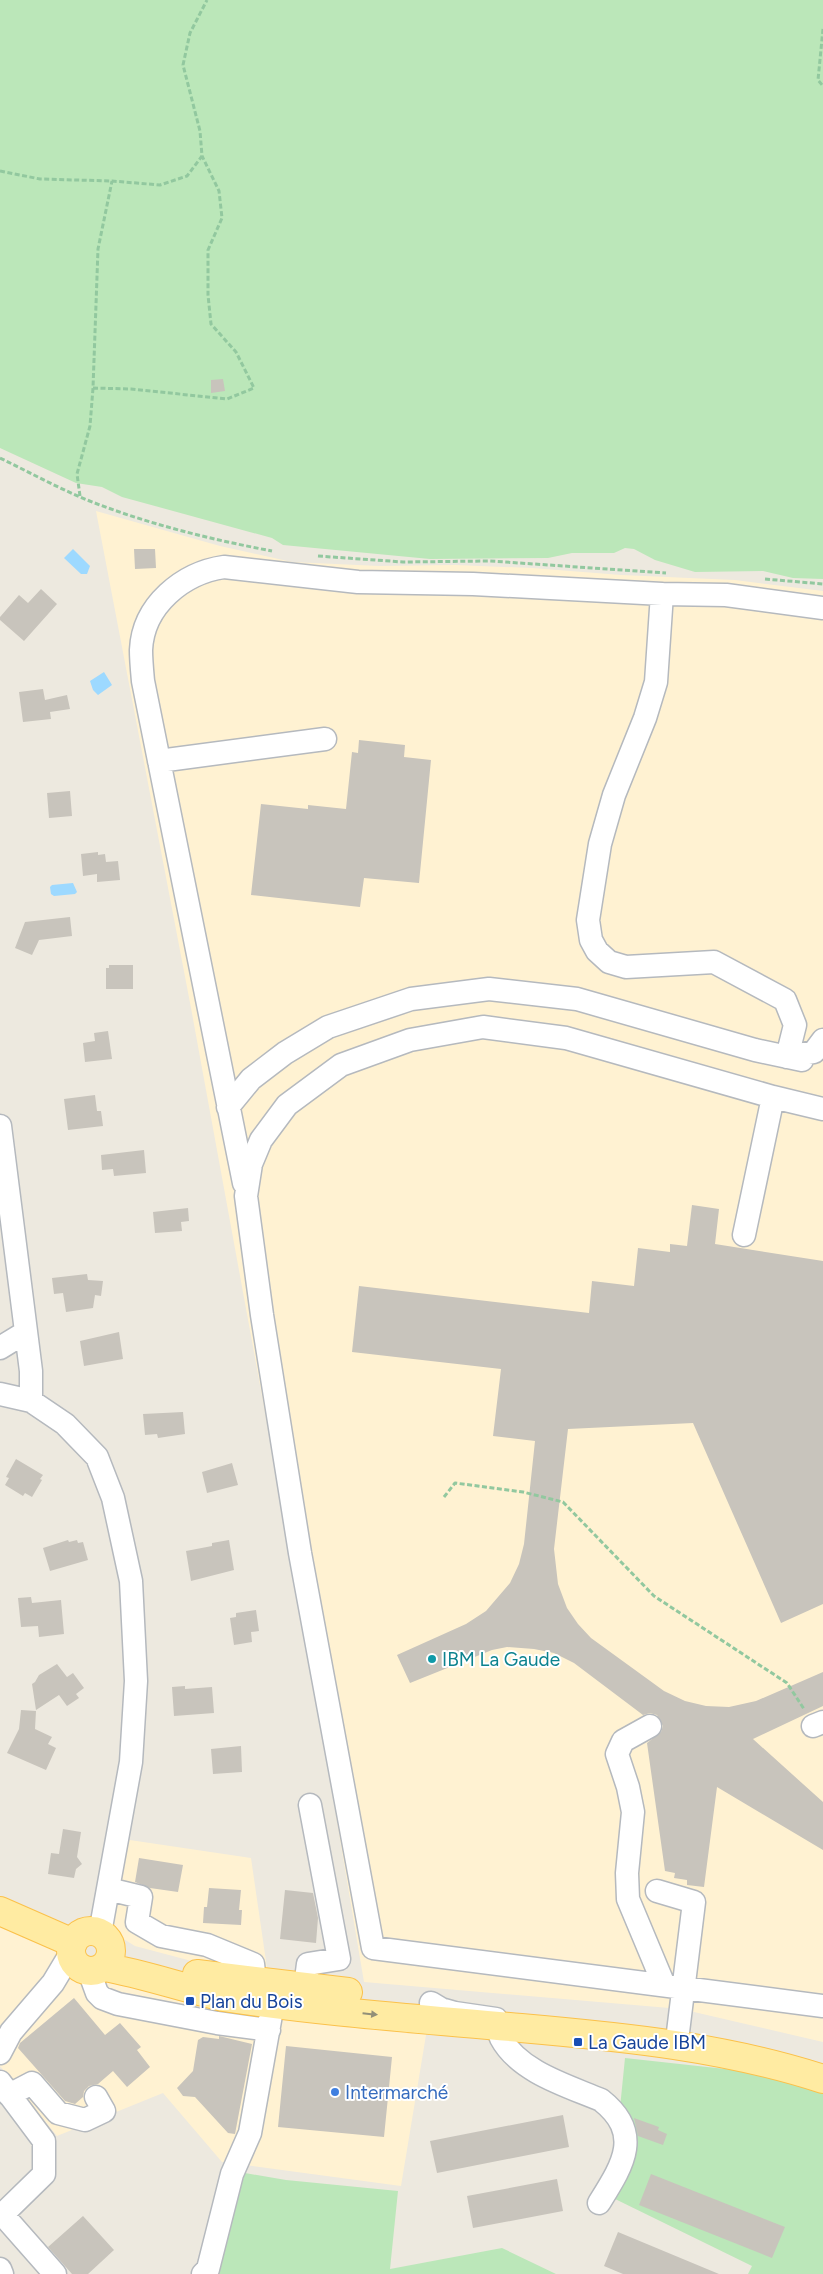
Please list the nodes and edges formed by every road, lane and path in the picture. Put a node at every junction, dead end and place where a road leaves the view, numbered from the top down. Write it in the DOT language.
graph roads {
  1 [pos="207,0"];
  2 [pos="823,29"];
  3 [pos="823,86"];
  4 [pos="202,156"];
  5 [pos="0,171"];
  6 [pos="112,181"];
  7 [pos="93,388"];
  8 [pos="0,458"];
  9 [pos="80,496"];
  10 [pos="280,553"];
  11 [pos="308,556"];
  12 [pos="672,574"];
  13 [pos="756,579"];
  14 [pos="823,584"];
  15 [pos="662,594"];
  16 [pos="823,608"];
  17 [pos="325,740"];
  18 [pos="159,762"];
  19 [pos="823,1040"];
  20 [pos="788,1056"];
  21 [pos="823,1064"];
  22 [pos="773,1097"];
  23 [pos="228,1107"];
  24 [pos="823,1108"];
  25 [pos="0,1126"];
  26 [pos="246,1196"];
  27 [pos="744,1235"];
  28 [pos="26,1332"];
  29 [pos="0,1348"];
  30 [pos="0,1394"];
  31 [pos="31,1401"];
  32 [pos="444,1496"];
  33 [pos="818,1724"];
  34 [pos="650,1726"];
  35 [pos="310,1805"];
  36 [pos="108,1889"];
  37 [pos="657,1891"];
  38 [pos="0,1911"];
  39 [pos="90,1955"];
  40 [pos="255,1981"];
  41 [pos="673,1986"];
  42 [pos="305,1987"];
  43 [pos="348,1992"];
  44 [pos="431,2003"];
  45 [pos="275,2004"];
  46 [pos="823,2006"];
  47 [pos="562,2018"];
  48 [pos="499,2026"];
  49 [pos="269,2030"];
  50 [pos="678,2032"];
  51 [pos="0,2053"];
  52 [pos="823,2063"];
  53 [pos="823,2079"];
  54 [pos="5,2088"];
  55 [pos="96,2098"];
  56 [pos="599,2202"];
  57 [pos="2,2216"];
  58 [pos="0,2269"];
  59 [pos="2,2274"];
  60 [pos="55,2274"];
  61 [pos="203,2274"];
  1 -- 4 [label="path"];
  2 -- 3 [label="path"];
  4 -- 6 [label="path"];
  4 -- 7 [label="path"];
  5 -- 6 [label="path"];
  6 -- 7 [label="path"];
  7 -- 9 [label="path"];
  8 -- 9 [label="path"];
  9 -- 10 [label="path"];
  11 -- 12 [label="path"];
  13 -- 14 [label="path"];
  15 -- 16 [label="street"];
  15 -- 18 [label="street"];
  15 -- 20 [label="street"];
  17 -- 18 [label="street"];
  18 -- 23 [label="street"];
  19 -- 20 [label="street"];
  20 -- 21 [label="street"];
  20 -- 23 [label="street"];
  22 -- 24 [label="street"];
  22 -- 26 [label="street"];
  22 -- 27 [label="street"];
  23 -- 26 [label="street"];
  25 -- 28 [label="street"];
  26 -- 41 [label="street"];
  28 -- 29 [label="street"];
  28 -- 31 [label="street"];
  30 -- 31 [label="street"];
  31 -- 36 [label="street"];
  32 -- 33 [label="path"];
  34 -- 41 [label="street"];
  35 -- 42 [label="street"];
  36 -- 39 [label="street"];
  36 -- 40 [label="street"];
  37 -- 41 [label="street"];
  38 -- 39 [label="main road"];
  39 -- 40 [label="main road"];
  39 -- 45 [label="main road"];
  39 -- 49 [label="street"];
  39 -- 51 [label="street"];
  40 -- 42 [label="main road"];
  40 -- 45 [label="street"];
  41 -- 46 [label="street"];
  41 -- 50 [label="street"];
  42 -- 43 [label="main road"];
  43 -- 44 [label="main road"];
  43 -- 45 [label="street"];
  44 -- 47 [label="main road"];
  44 -- 48 [label="street"];
  45 -- 48 [label="main road, one-way"];
  45 -- 49 [label="street"];
  47 -- 48 [label="street"];
  47 -- 50 [label="main road"];
  48 -- 53 [label="main road"];
  48 -- 56 [label="street"];
  49 -- 61 [label="street"];
  50 -- 52 [label="main road"];
  54 -- 55 [label="street"];
  54 -- 57 [label="street"];
  57 -- 60 [label="street"];
  58 -- 59 [label="street"];
}
